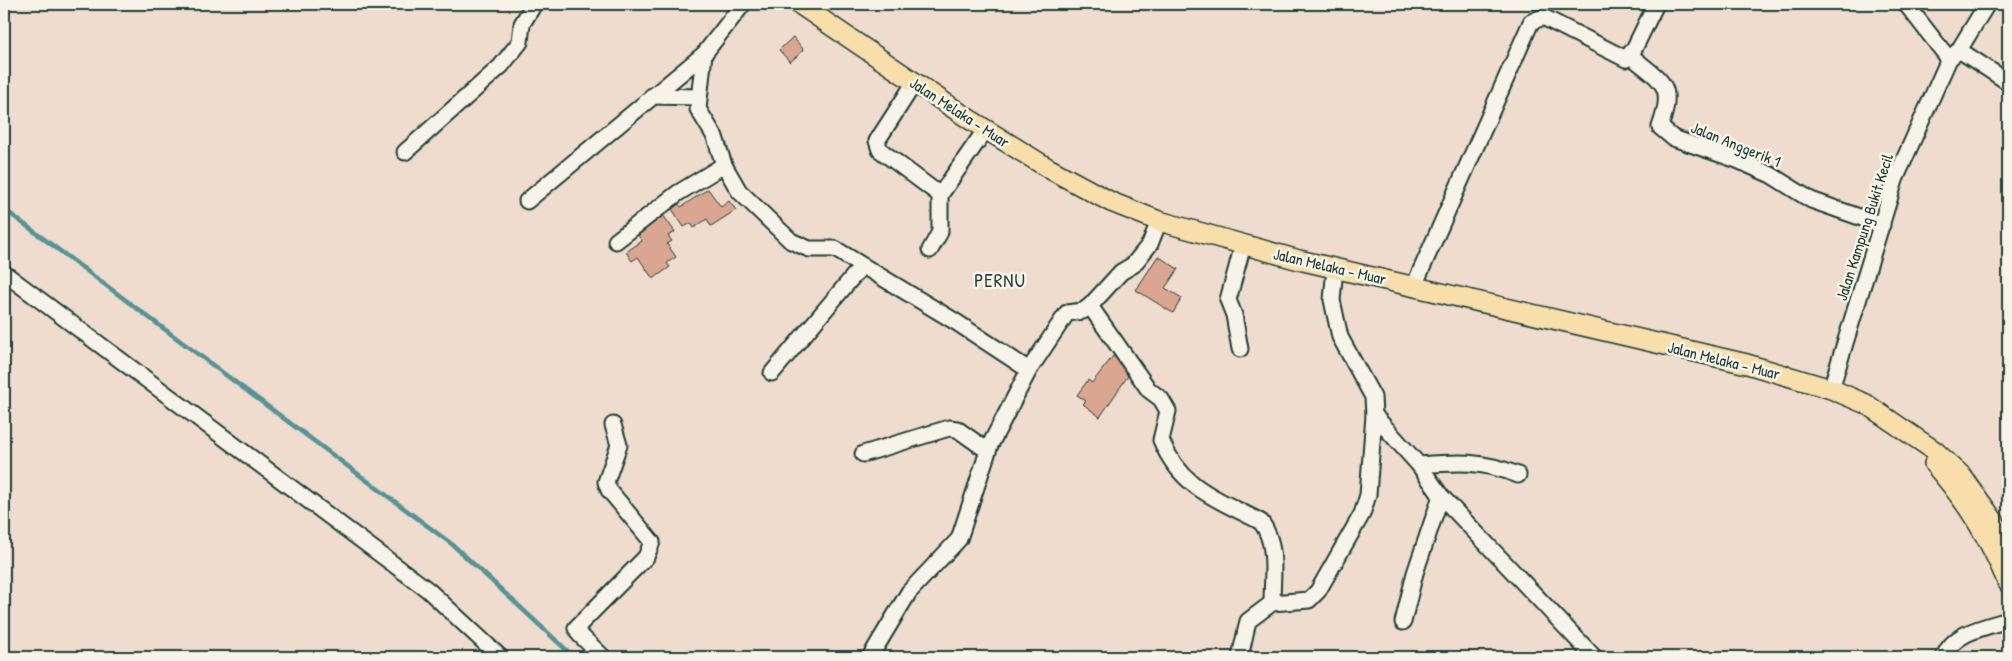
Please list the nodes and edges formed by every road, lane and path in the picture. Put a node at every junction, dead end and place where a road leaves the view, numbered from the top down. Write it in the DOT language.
graph roads {
  1 [pos="534,4"];
  2 [pos="743,4"];
  3 [pos="799,4"];
  4 [pos="1656,4"];
  5 [pos="1906,4"];
  6 [pos="1987,4"];
  7 [pos="704,54"];
  8 [pos="1954,55"];
  9 [pos="1630,56"];
  10 [pos="915,82"];
  11 [pos="2008,82"];
  12 [pos="652,96"];
  13 [pos="698,97"];
  14 [pos="986,129"];
  15 [pos="404,152"];
  16 [pos="724,165"];
  17 [pos="940,195"];
  18 [pos="527,201"];
  19 [pos="1882,225"];
  20 [pos="1154,232"];
  21 [pos="616,241"];
  22 [pos="930,250"];
  23 [pos="1241,252"];
  24 [pos="861,267"];
  25 [pos="1335,268"];
  26 [pos="4,273"];
  27 [pos="1414,286"];
  28 [pos="1090,306"];
  29 [pos="1240,349"];
  30 [pos="1029,370"];
  31 [pos="772,373"];
  32 [pos="1831,389"];
  33 [pos="1374,415"];
  34 [pos="613,425"];
  35 [pos="1904,429"];
  36 [pos="988,451"];
  37 [pos="863,454"];
  38 [pos="1419,465"];
  39 [pos="1518,475"];
  40 [pos="1441,496"];
  41 [pos="2008,549"];
  42 [pos="2008,583"];
  43 [pos="1272,603"];
  44 [pos="2008,620"];
  45 [pos="1403,622"];
  46 [pos="500,657"];
  47 [pos="603,657"];
  48 [pos="870,657"];
  49 [pos="1240,657"];
  50 [pos="1594,657"];
  51 [pos="1944,657"];
  1 -- 15 [label="street"];
  2 -- 7 [label="street"];
  3 -- 10 [label="main road, Jalan Melaka - Muar"];
  4 -- 9 [label="street"];
  5 -- 8 [label="street"];
  6 -- 8 [label="street, Jalan Kampung Bukit Kecil"];
  7 -- 12 [label="street"];
  7 -- 13 [label="street"];
  8 -- 11 [label="street"];
  8 -- 19 [label="street, Jalan Kampung Bukit Kecil"];
  9 -- 19 [label="street, Jalan Anggerik 1"];
  9 -- 27 [label="street"];
  10 -- 14 [label="main road, Jalan Melaka - Muar"];
  10 -- 17 [label="street"];
  12 -- 13 [label="street"];
  12 -- 18 [label="street"];
  13 -- 16 [label="street"];
  14 -- 17 [label="street"];
  14 -- 20 [label="main road, Jalan Melaka - Muar"];
  16 -- 21 [label="street"];
  16 -- 24 [label="street"];
  17 -- 22 [label="street"];
  19 -- 32 [label="street, Jalan Kampung Bukit Kecil"];
  20 -- 23 [label="main road, Jalan Melaka - Muar"];
  20 -- 28 [label="street"];
  23 -- 25 [label="main road, Jalan Melaka - Muar"];
  23 -- 29 [label="street"];
  24 -- 30 [label="street"];
  24 -- 31 [label="street"];
  25 -- 27 [label="main road, Jalan Melaka - Muar"];
  25 -- 33 [label="street"];
  26 -- 46 [label="street"];
  27 -- 32 [label="main road, Jalan Melaka - Muar"];
  28 -- 30 [label="street"];
  28 -- 43 [label="street"];
  30 -- 36 [label="street"];
  32 -- 35 [label="main road, Jalan Melaka - Muar"];
  33 -- 38 [label="street"];
  33 -- 43 [label="street"];
  34 -- 47 [label="street"];
  35 -- 41 [label="main road, Jalan Melaka - Muar"];
  35 -- 42 [label="main road, Jalan Melaka - Muar"];
  36 -- 37 [label="street"];
  36 -- 48 [label="street"];
  38 -- 39 [label="street"];
  38 -- 40 [label="street"];
  40 -- 45 [label="street"];
  40 -- 50 [label="street"];
  43 -- 49 [label="street"];
  44 -- 51 [label="street"];
}
